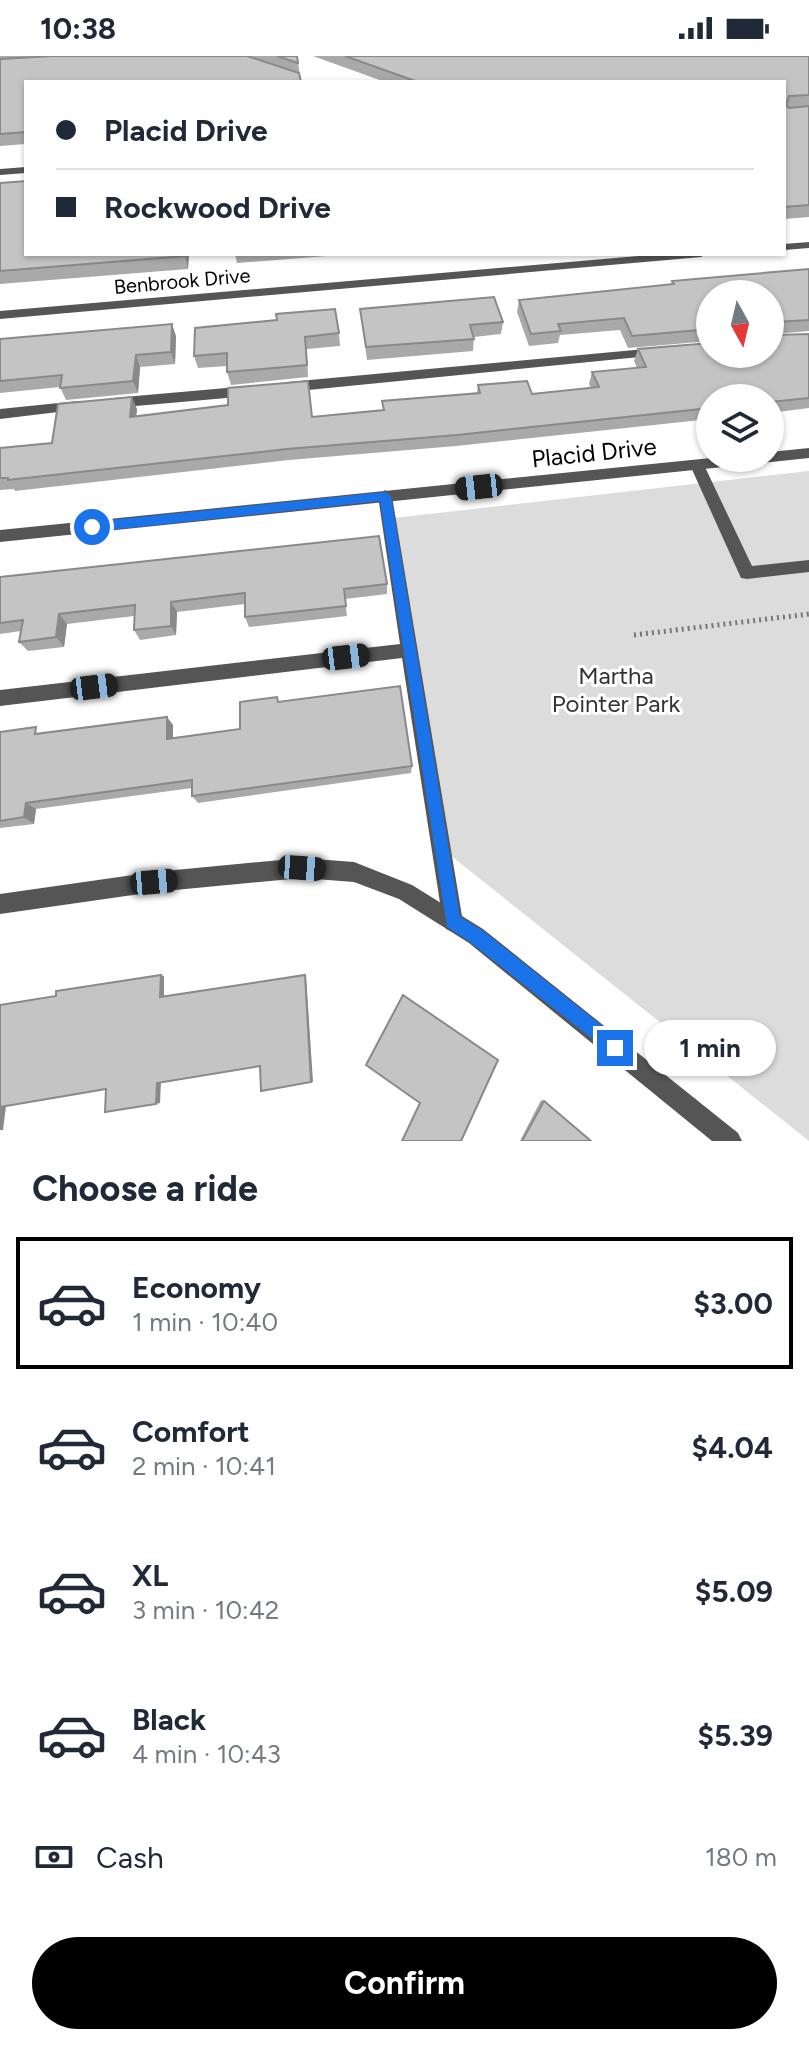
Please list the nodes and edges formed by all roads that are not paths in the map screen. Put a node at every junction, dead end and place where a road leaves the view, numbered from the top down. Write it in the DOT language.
graph roads {
  1 [pos="24,170"];
  2 [pos="0,172"];
  3 [pos="809,245"];
  4 [pos="786,247"];
  5 [pos="678,256"];
  6 [pos="0,315"];
  7 [pos="674,350"];
  8 [pos="0,414"];
  9 [pos="809,453"];
  10 [pos="784,456"];
  11 [pos="696,465"];
  12 [pos="700,472"];
  13 [pos="385,496"];
  14 [pos="0,536"];
  15 [pos="809,566"];
  16 [pos="409,650"];
  17 [pos="0,698"];
  18 [pos="0,904"];
  19 [pos="453,922"];
  20 [pos="730,1141"];
  1 -- 2 [label="street"];
  3 -- 4 [label="street"];
  5 -- 6 [label="street, Benbrook Drive"];
  7 -- 8 [label="street"];
  9 -- 10 [label="street"];
  11 -- 13 [label="street, Placid Drive"];
  12 -- 15 [label="street"];
  13 -- 14 [label="street, Placid Drive"];
  13 -- 16 [label="street"];
  16 -- 17 [label="street"];
  16 -- 19 [label="street"];
  18 -- 19 [label="street"];
  19 -- 20 [label="street"];
}
